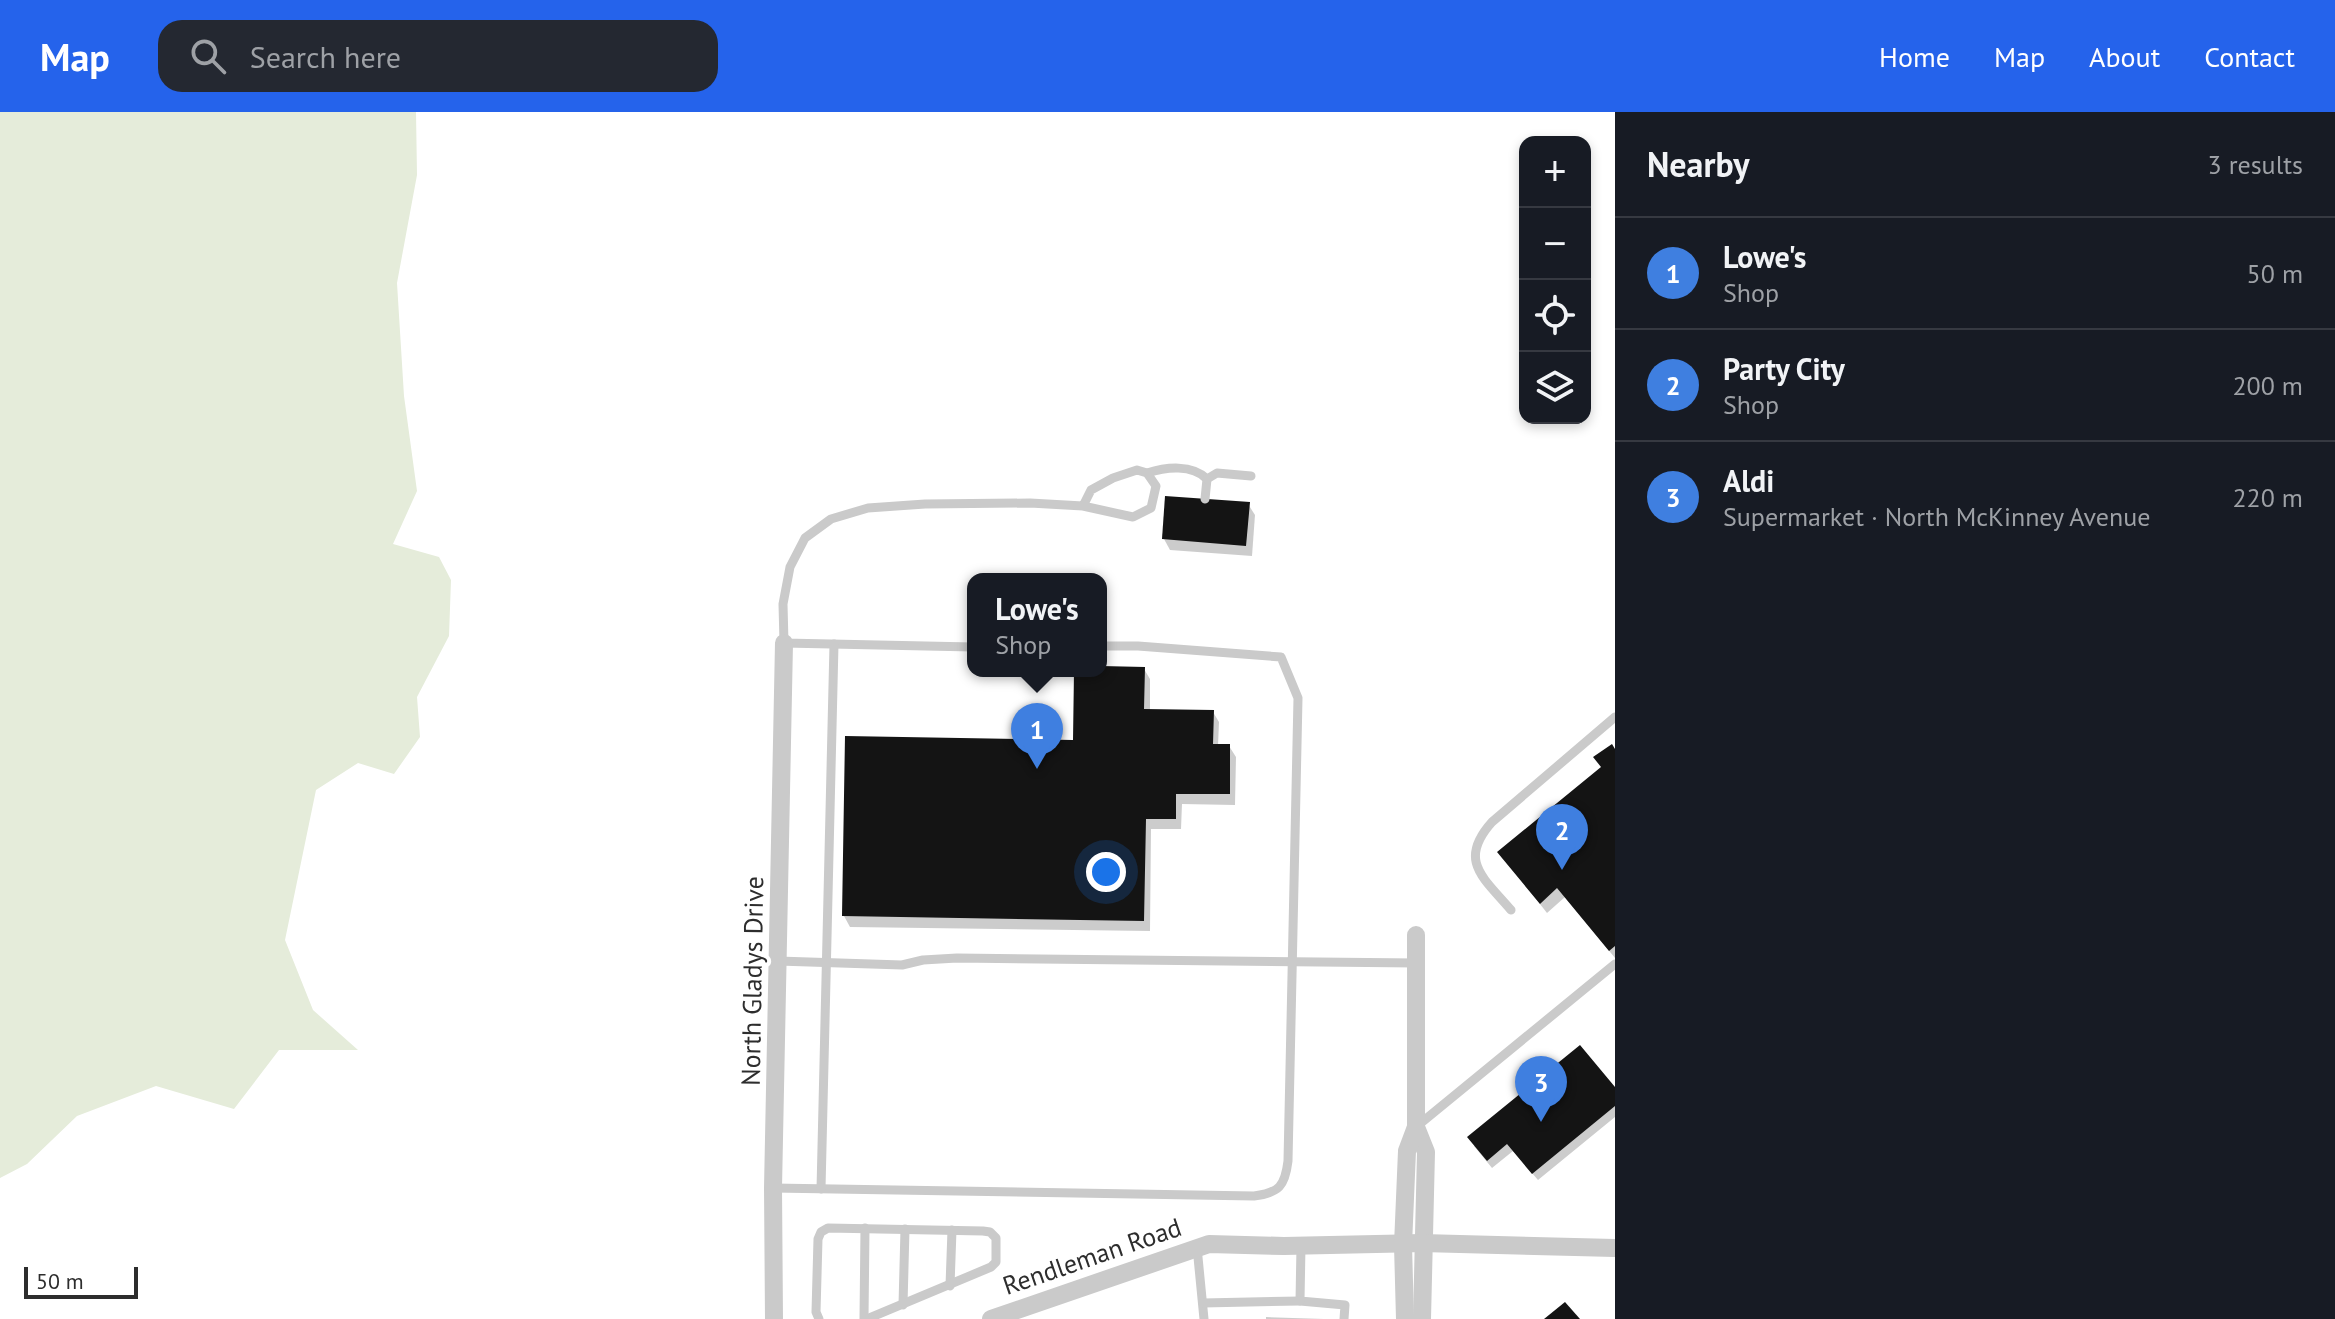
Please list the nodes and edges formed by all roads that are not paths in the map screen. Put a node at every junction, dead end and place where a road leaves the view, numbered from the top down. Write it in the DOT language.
graph roads {
  1 [pos="1147,473"];
  2 [pos="1251,476"];
  3 [pos="1207,479"];
  4 [pos="1205,499"];
  5 [pos="1083,506"];
  6 [pos="784,643"];
  7 [pos="834,644"];
  8 [pos="1107,646"];
  9 [pos="967,647"];
  10 [pos="1615,717"];
  11 [pos="1511,910"];
  12 [pos="1416,935"];
  13 [pos="778,961"];
  14 [pos="825,963"];
  15 [pos="1290,963"];
  16 [pos="1416,963"];
  17 [pos="1615,964"];
  18 [pos="1416,1127"];
  19 [pos="773,1188"];
  20 [pos="821,1189"];
  21 [pos="865,1228"];
  22 [pos="905,1229"];
  23 [pos="952,1230"];
  24 [pos="1422,1243"];
  25 [pos="1403,1245"];
  26 [pos="1301,1246"];
  27 [pos="1197,1247"];
  28 [pos="1615,1248"];
  29 [pos="950,1286"];
  30 [pos="1300,1301"];
  31 [pos="1203,1303"];
  32 [pos="903,1305"];
  33 [pos="774,1319"];
  34 [pos="819,1319"];
  35 [pos="865,1319"];
  36 [pos="991,1319"];
  37 [pos="1204,1319"];
  38 [pos="1344,1319"];
  39 [pos="1405,1319"];
  40 [pos="1422,1319"];
  1 -- 3 [label="lane"];
  1 -- 5 [label="lane"];
  1 -- 5 [label="lane"];
  2 -- 3 [label="lane"];
  3 -- 4 [label="lane"];
  5 -- 6 [label="lane"];
  6 -- 7 [label="lane"];
  6 -- 13 [label="street, North Gladys Drive"];
  7 -- 9 [label="lane"];
  7 -- 14 [label="lane"];
  8 -- 15 [label="lane"];
  10 -- 11 [label="lane"];
  12 -- 16 [label="street"];
  13 -- 14 [label="lane"];
  13 -- 19 [label="street, North Gladys Drive"];
  14 -- 15 [label="lane"];
  14 -- 20 [label="lane"];
  15 -- 16 [label="lane"];
  15 -- 20 [label="lane"];
  16 -- 18 [label="street"];
  17 -- 18 [label="lane"];
  18 -- 24 [label="street"];
  18 -- 25 [label="street"];
  19 -- 20 [label="lane"];
  19 -- 33 [label="street, North Gladys Drive"];
  21 -- 22 [label="lane"];
  21 -- 34 [label="lane"];
  21 -- 35 [label="lane"];
  22 -- 23 [label="lane"];
  22 -- 32 [label="lane"];
  23 -- 29 [label="lane"];
  23 -- 29 [label="lane"];
  24 -- 25 [label="street, Rendleman Road"];
  24 -- 28 [label="street, Rendleman Road"];
  24 -- 40 [label="street"];
  25 -- 26 [label="street, Rendleman Road"];
  25 -- 39 [label="street"];
  26 -- 27 [label="street, Rendleman Road"];
  26 -- 30 [label="lane"];
  27 -- 31 [label="lane"];
  27 -- 36 [label="street, Rendleman Road"];
  29 -- 32 [label="lane"];
  30 -- 31 [label="lane"];
  30 -- 38 [label="lane"];
  31 -- 37 [label="lane"];
  32 -- 35 [label="lane"];
}
